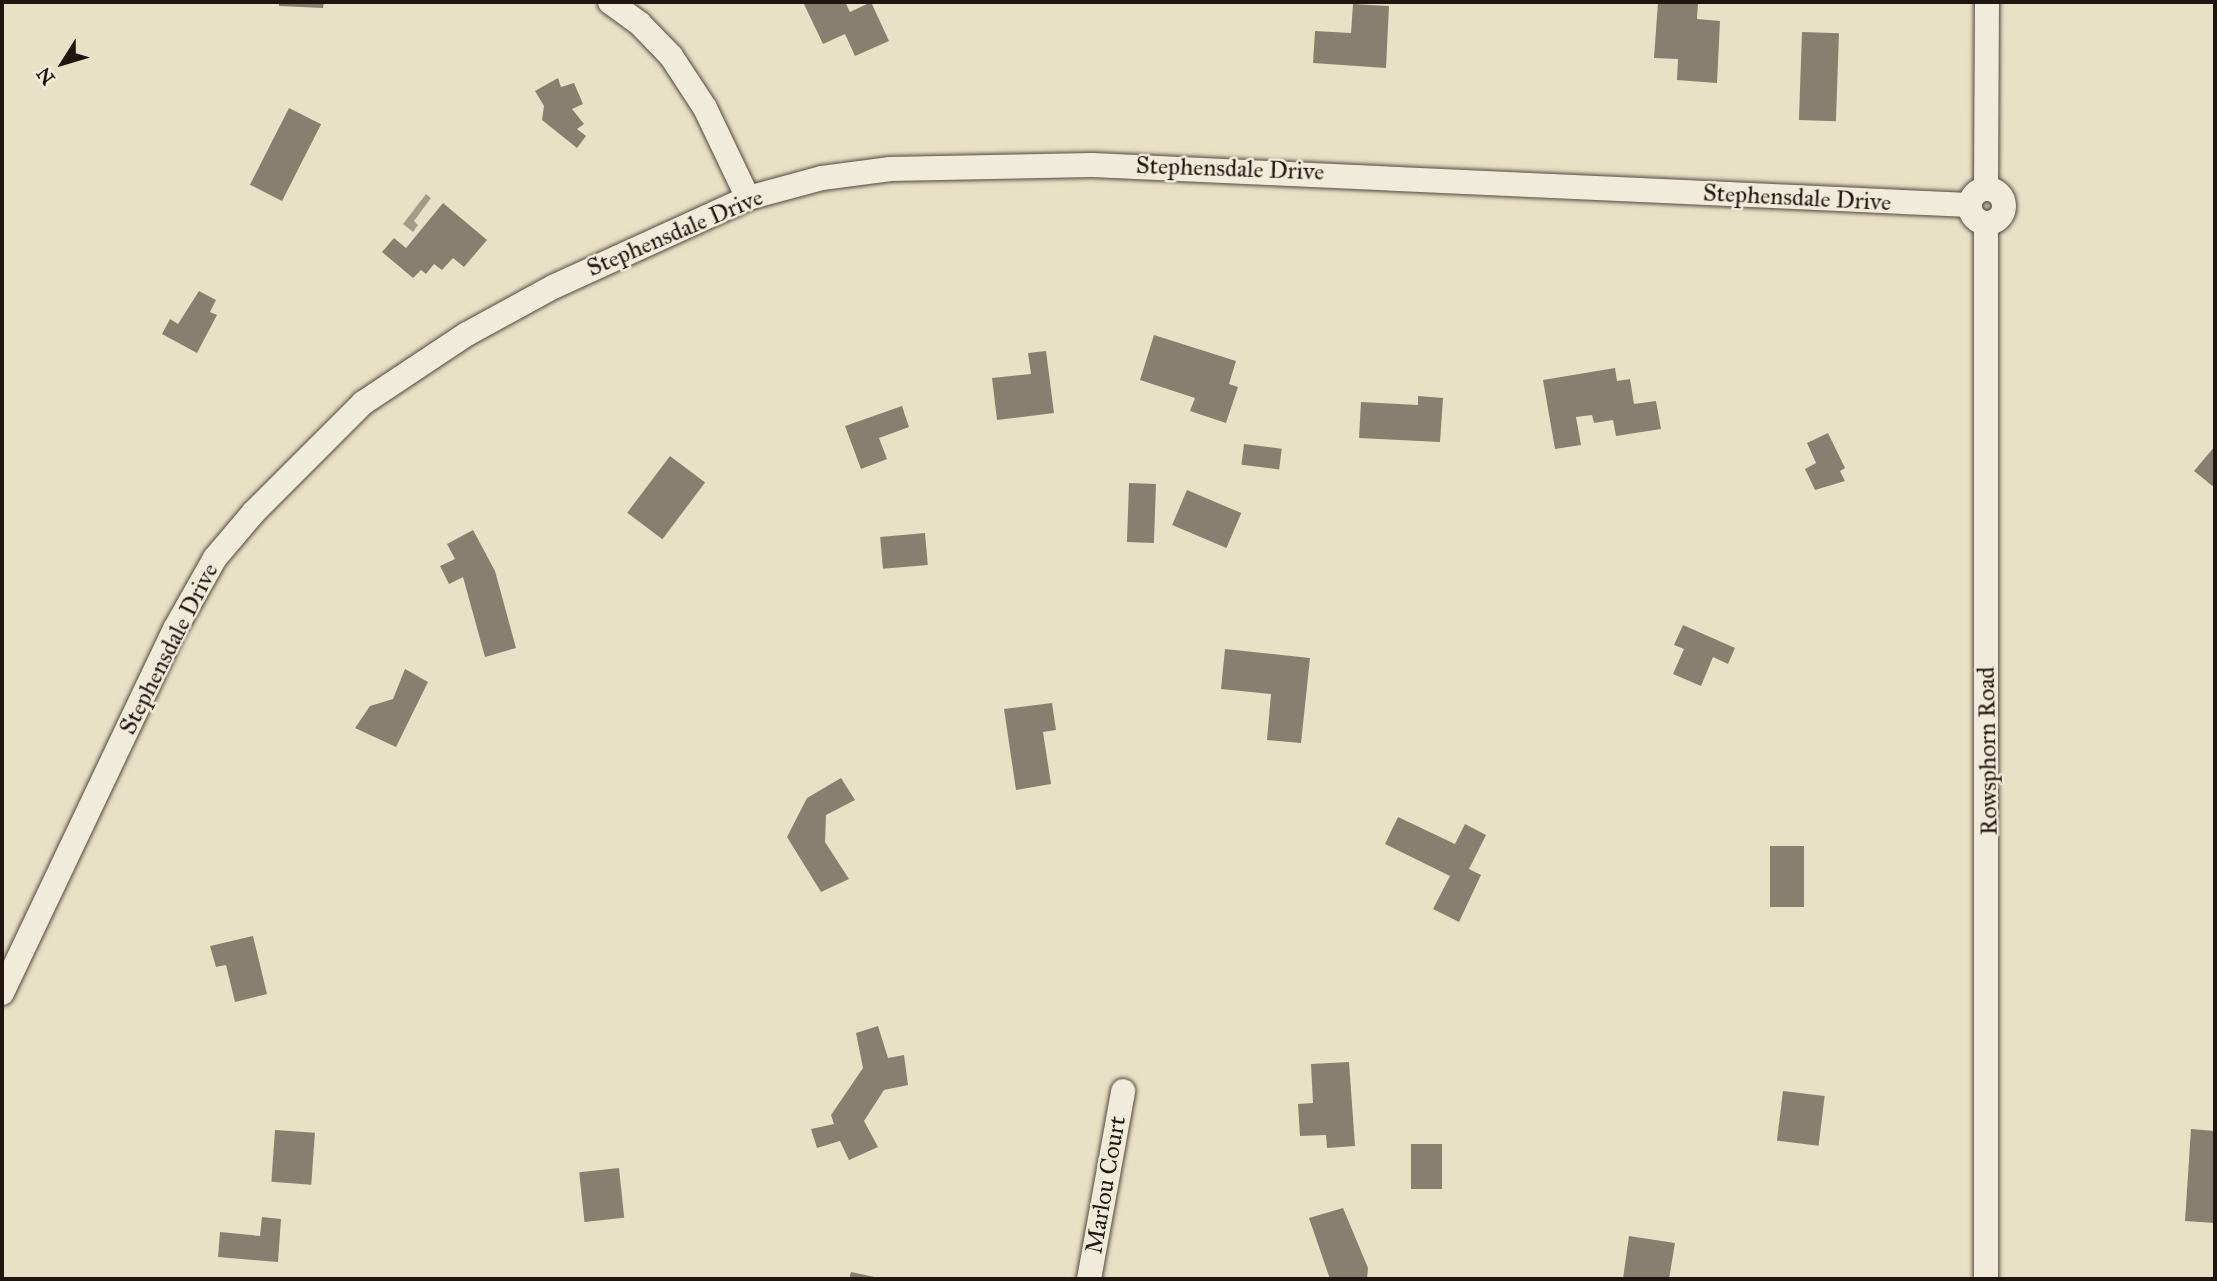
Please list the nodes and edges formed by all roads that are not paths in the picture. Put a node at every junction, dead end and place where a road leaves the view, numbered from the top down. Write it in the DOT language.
graph roads {
  1 [pos="610,2"];
  2 [pos="1987,2"];
  3 [pos="1978,197"];
  4 [pos="748,198"];
  5 [pos="2,993"];
  6 [pos="1123,1091"];
  7 [pos="1089,1279"];
  8 [pos="1986,1279"];
  1 -- 4 [label="street"];
  2 -- 3 [label="street"];
  3 -- 4 [label="street, Stephensdale Drive"];
  3 -- 8 [label="street, Rowsphorn Road"];
  4 -- 5 [label="street, Stephensdale Drive"];
  6 -- 7 [label="street, Marlou Court"];
}
